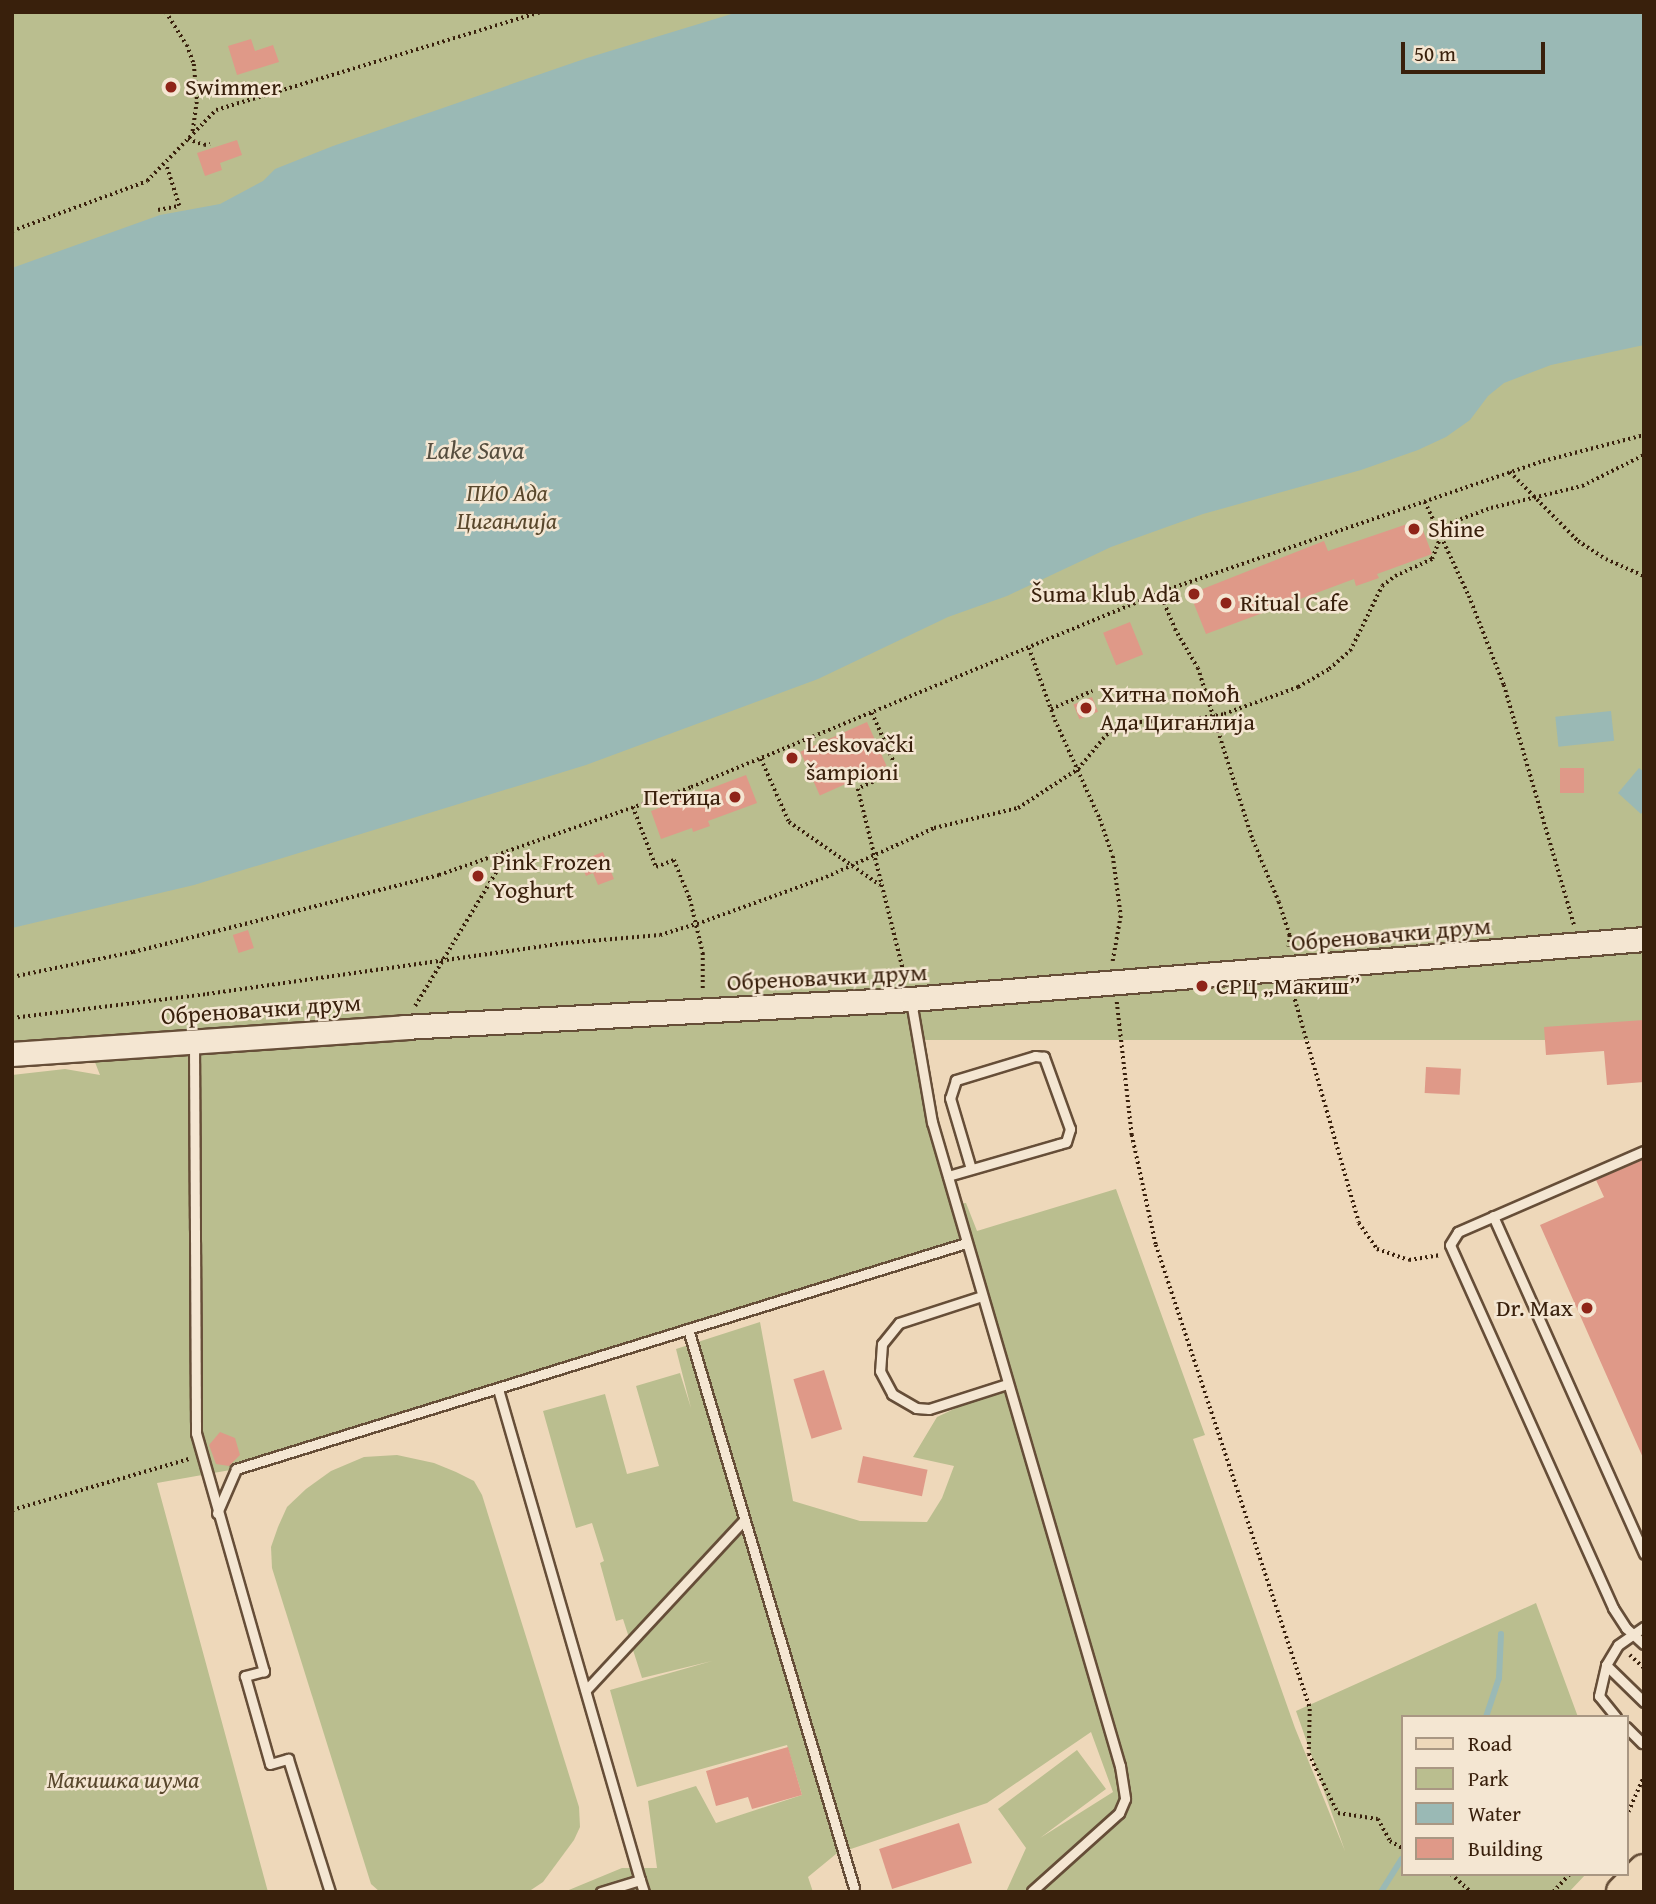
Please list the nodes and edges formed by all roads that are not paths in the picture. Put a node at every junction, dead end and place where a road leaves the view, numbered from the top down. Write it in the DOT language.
graph roads {
  1 [pos="1644,939"];
  2 [pos="911,999"];
  3 [pos="194,1040"];
  4 [pos="12,1054"];
  5 [pos="1644,1151"];
  6 [pos="971,1170"];
  7 [pos="947,1176"];
  8 [pos="1493,1216"];
  9 [pos="967,1242"];
  10 [pos="982,1296"];
  11 [pos="688,1329"];
  12 [pos="1007,1384"];
  13 [pos="498,1389"];
  14 [pos="217,1513"];
  15 [pos="743,1521"];
  16 [pos="1644,1554"];
  17 [pos="1644,1628"];
  18 [pos="1634,1634"];
  19 [pos="1644,1644"];
  20 [pos="1606,1665"];
  21 [pos="586,1690"];
  22 [pos="1644,1702"];
  23 [pos="1614,1715"];
  24 [pos="1628,1729"];
  25 [pos="1642,1743"];
  26 [pos="1644,1870"];
  27 [pos="640,1880"];
  28 [pos="854,1888"];
  29 [pos="1032,1891"];
  30 [pos="330,1892"];
  31 [pos="601,1892"];
  32 [pos="644,1892"];
  33 [pos="1622,1892"];
  1 -- 2 [label="street, Обреновачки друм"];
  2 -- 3 [label="street, Обреновачки друм"];
  2 -- 7 [label="lane"];
  3 -- 4 [label="street, Обреновачки друм"];
  3 -- 14 [label="lane"];
  5 -- 8 [label="lane"];
  6 -- 6 [label="lane"];
  6 -- 7 [label="lane"];
  7 -- 9 [label="lane"];
  8 -- 16 [label="lane"];
  8 -- 18 [label="lane"];
  9 -- 10 [label="lane"];
  9 -- 11 [label="lane"];
  10 -- 12 [label="lane"];
  10 -- 12 [label="lane"];
  11 -- 13 [label="lane"];
  11 -- 15 [label="lane"];
  12 -- 29 [label="lane"];
  13 -- 14 [label="lane"];
  13 -- 21 [label="lane"];
  14 -- 30 [label="lane"];
  15 -- 21 [label="lane"];
  15 -- 28 [label="lane"];
  17 -- 18 [label="lane"];
  18 -- 19 [label="lane"];
  18 -- 20 [label="lane"];
  20 -- 22 [label="lane"];
  20 -- 23 [label="lane"];
  21 -- 27 [label="lane"];
  24 -- 25 [label="lane"];
  26 -- 33 [label="main road"];
  27 -- 31 [label="lane"];
  27 -- 32 [label="lane"];
}
